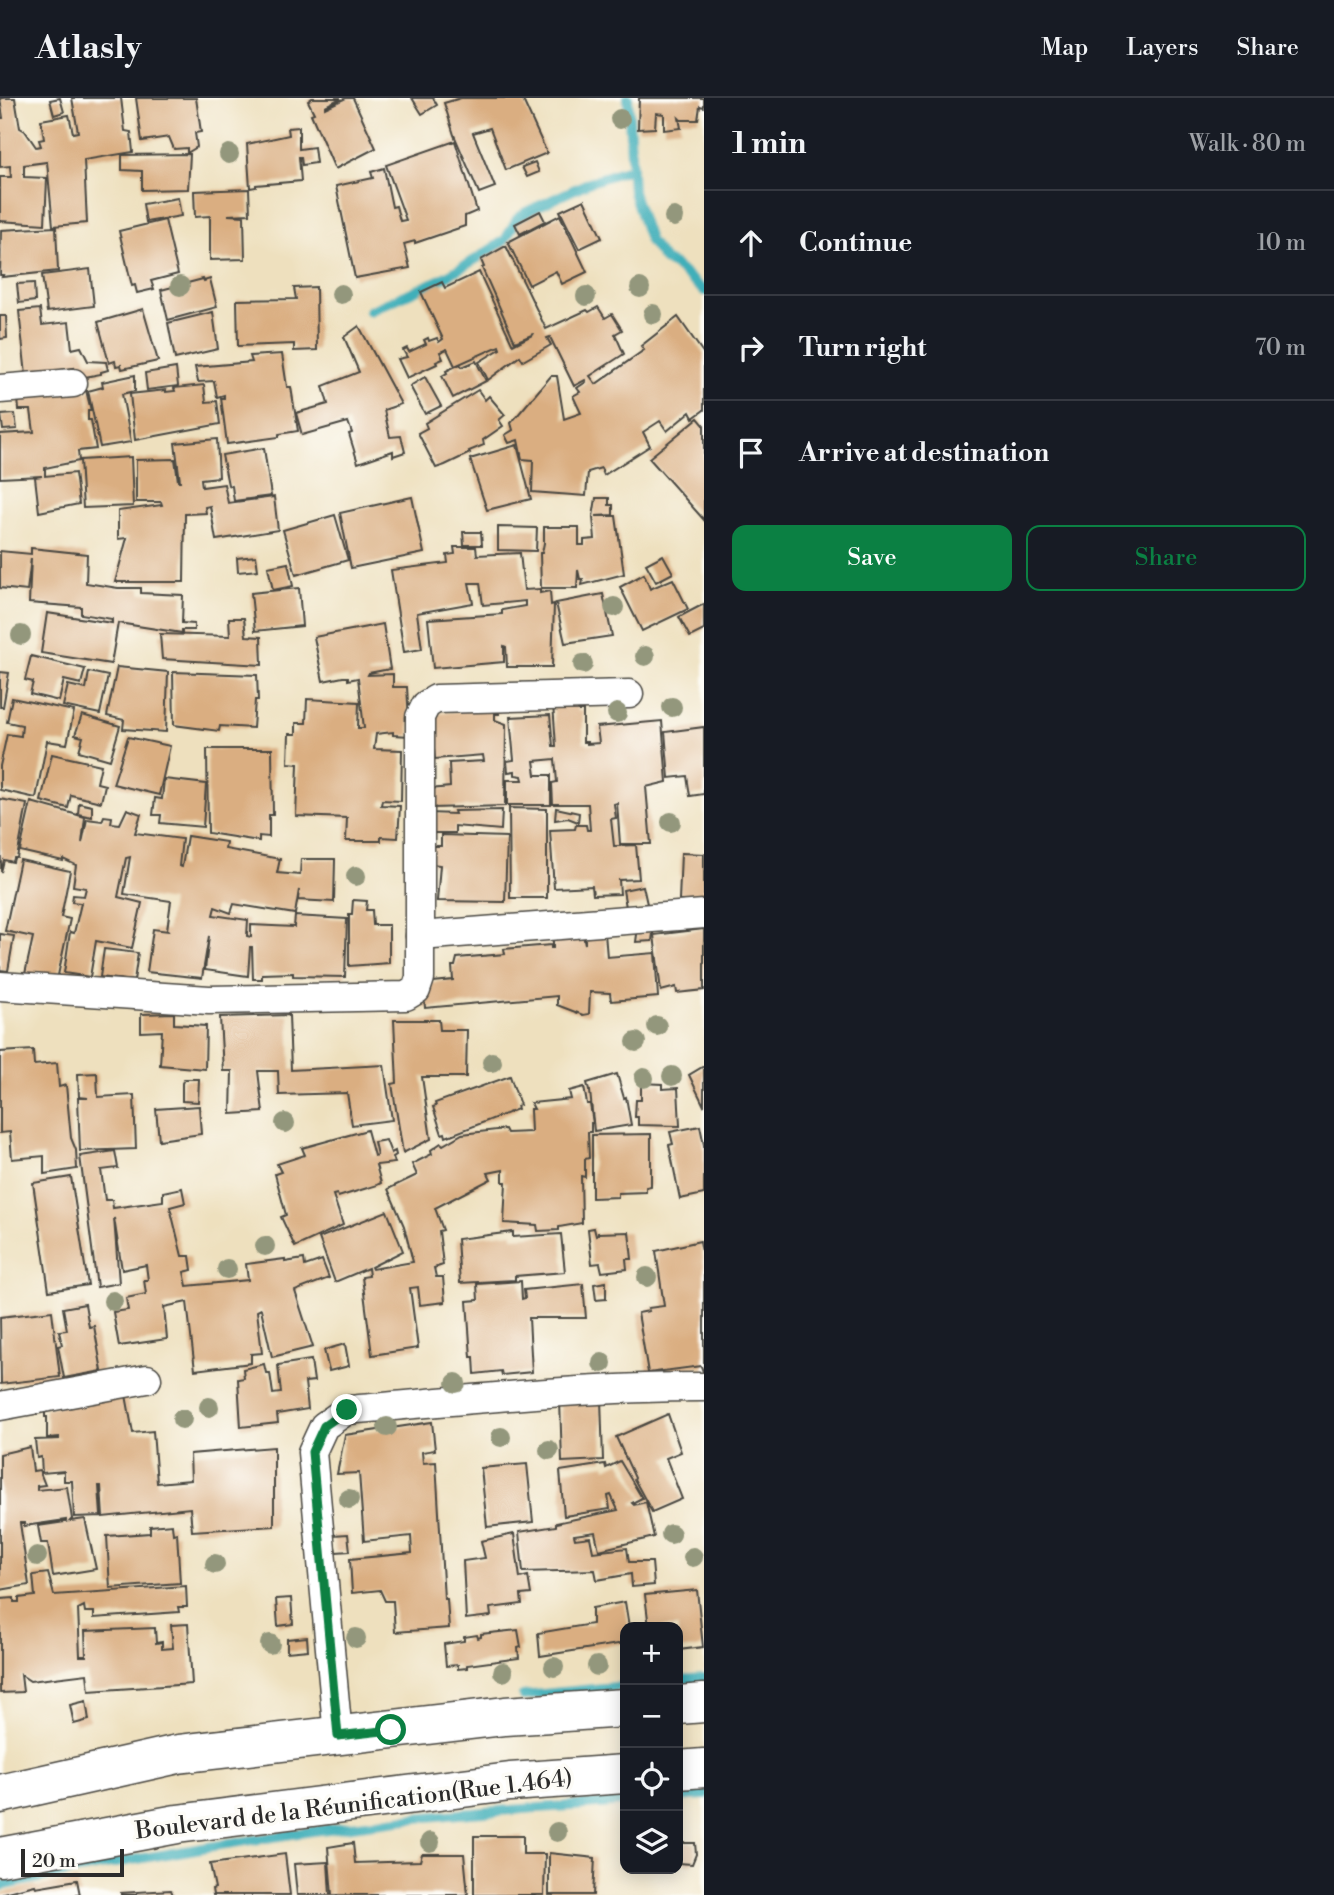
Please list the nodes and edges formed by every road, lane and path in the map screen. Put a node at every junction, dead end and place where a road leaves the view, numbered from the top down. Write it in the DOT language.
graph roads {
  1 [pos="74,383"];
  2 [pos="0,389"];
  3 [pos="629,694"];
  4 [pos="704,914"];
  5 [pos="420,936"];
  6 [pos="0,986"];
  7 [pos="147,1379"];
  8 [pos="704,1387"];
  9 [pos="0,1406"];
  10 [pos="704,1703"];
  11 [pos="683,1705"];
  12 [pos="620,1708"];
  13 [pos="338,1736"];
  14 [pos="704,1768"];
  15 [pos="683,1770"];
  16 [pos="620,1773"];
  17 [pos="0,1794"];
  18 [pos="0,1857"];
  1 -- 2 [label="street"];
  3 -- 5 [label="street"];
  4 -- 5 [label="street"];
  5 -- 6 [label="street"];
  7 -- 9 [label="street"];
  8 -- 13 [label="street"];
  10 -- 11 [label="main road"];
  12 -- 13 [label="main road"];
  13 -- 17 [label="main road"];
  14 -- 15 [label="main road"];
  16 -- 18 [label="main road, Boulevard de la Réunification(Rue 1.464)"];
}
